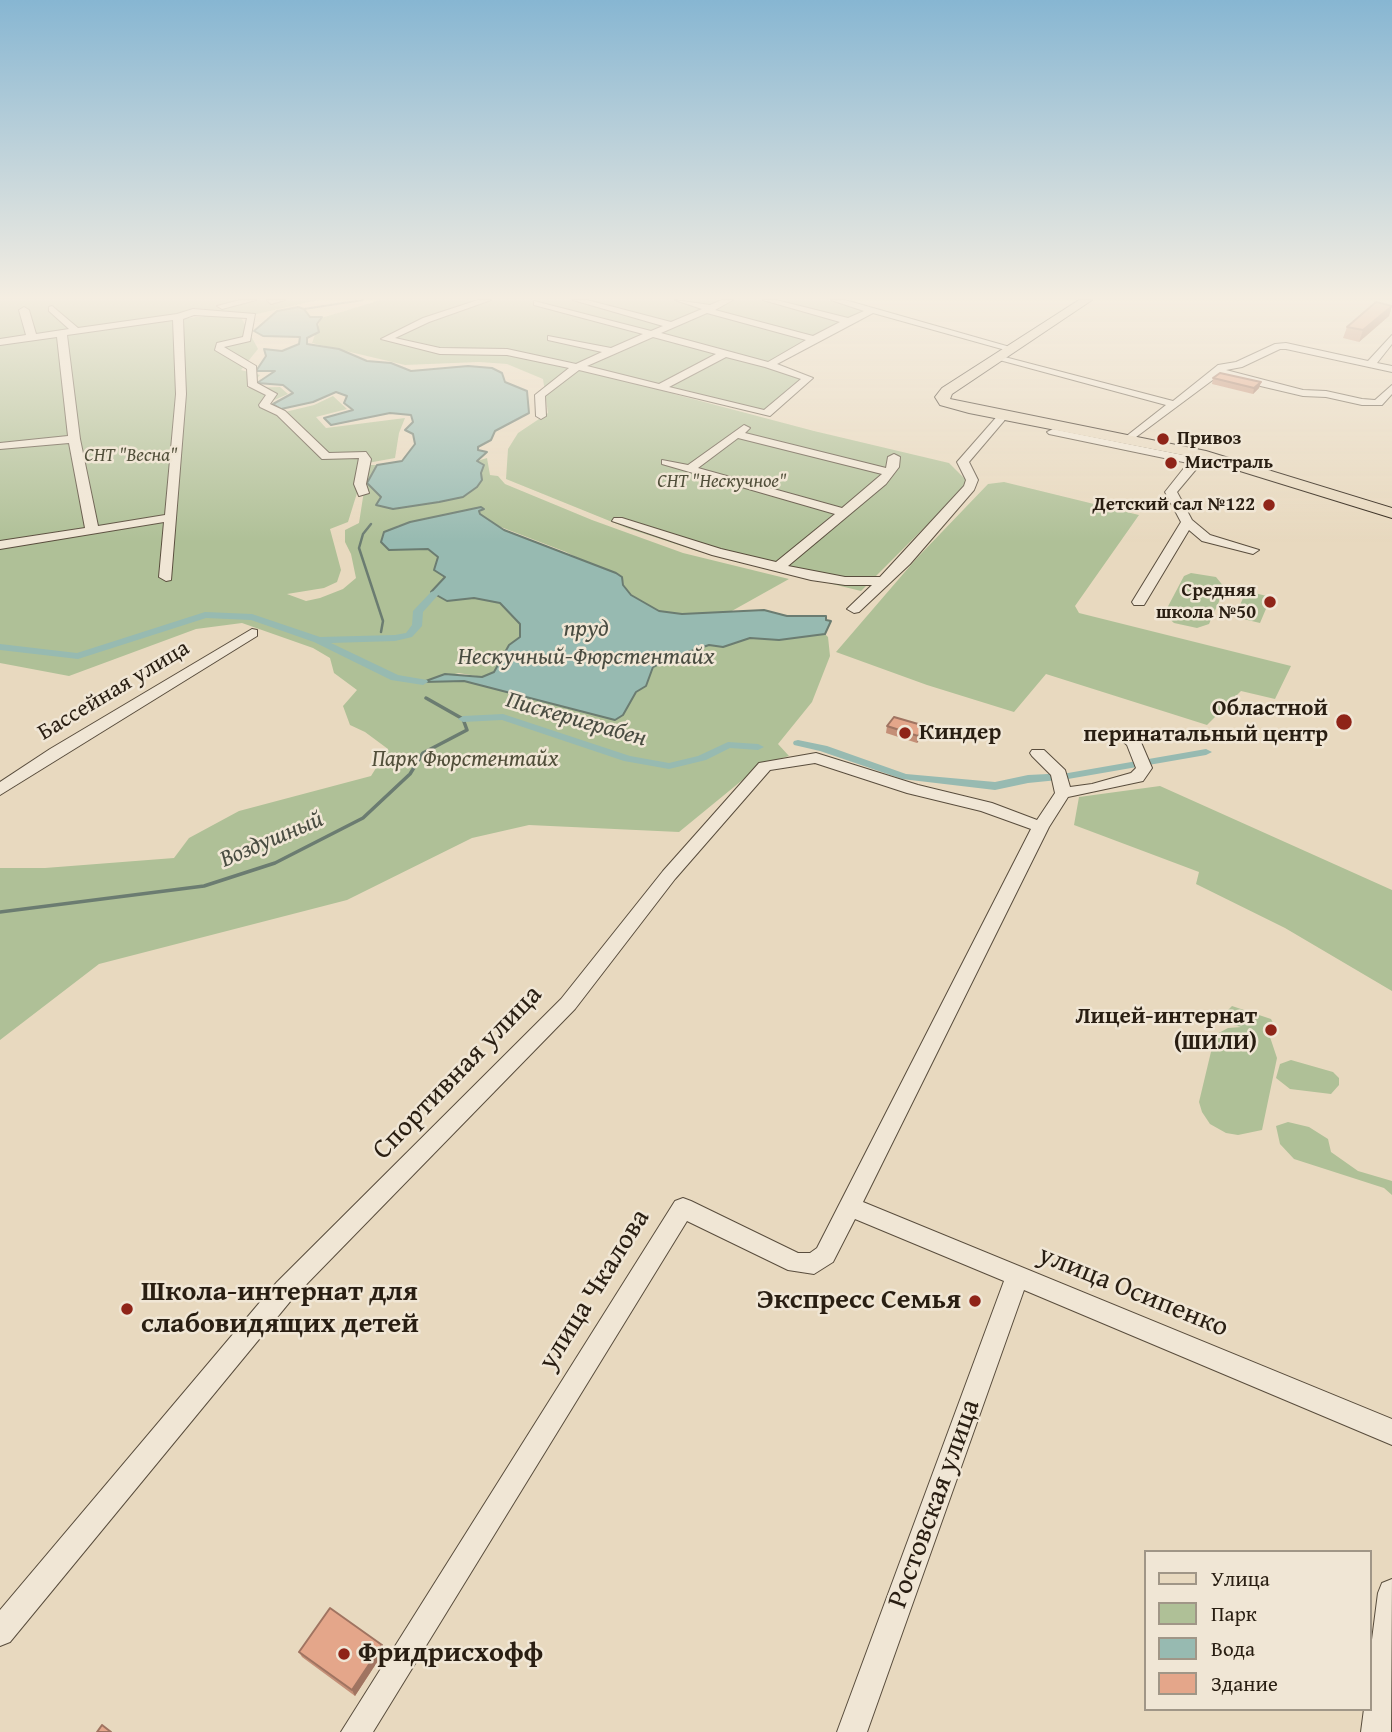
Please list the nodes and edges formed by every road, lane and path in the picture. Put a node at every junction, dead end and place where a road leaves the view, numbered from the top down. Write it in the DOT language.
graph roads {
  1 [pos="67,381"];
  2 [pos="180,381"];
  3 [pos="253,381"];
  4 [pos="560,381"];
  5 [pos="635,381"];
  6 [pos="673,381"];
  7 [pos="805,381"];
  8 [pos="962,381"];
  9 [pos="1084,381"];
  10 [pos="1203,381"];
  11 [pos="1256,381"];
  12 [pos="661,387"];
  13 [pos="1392,388"];
  14 [pos="1172,404"];
  15 [pos="1004,415"];
  16 [pos="541,416"];
  17 [pos="747,426"];
  18 [pos="1053,432"];
  19 [pos="737,434"];
  20 [pos="74,439"];
  21 [pos="1128,440"];
  22 [pos="0,446"];
  23 [pos="894,457"];
  24 [pos="1199,457"];
  25 [pos="666,462"];
  26 [pos="688,469"];
  27 [pos="888,472"];
  28 [pos="363,493"];
  29 [pos="842,512"];
  30 [pos="1392,513"];
  31 [pos="169,518"];
  32 [pos="618,521"];
  33 [pos="1187,522"];
  34 [pos="92,529"];
  35 [pos="0,545"];
  36 [pos="1253,550"];
  37 [pos="778,567"];
  38 [pos="166,577"];
  39 [pos="883,581"];
  40 [pos="1139,601"];
  41 [pos="854,609"];
  42 [pos="252,633"];
  43 [pos="1127,738"];
  44 [pos="1038,753"];
  45 [pos="1061,782"];
  46 [pos="0,790"];
  47 [pos="1041,827"];
  48 [pos="851,1206"];
  49 [pos="1017,1277"];
  50 [pos="1392,1432"];
  51 [pos="1392,1594"];
  52 [pos="0,1632"];
  53 [pos="356,1732"];
  54 [pos="852,1732"];
  55 [pos="1376,1732"];
  1 -- 20 [label="street"];
  2 -- 31 [label="street"];
  3 -- 28 [label="street"];
  4 -- 16 [label="street"];
  5 -- 12 [label="street"];
  6 -- 12 [label="street"];
  7 -- 12 [label="street"];
  8 -- 15 [label="main road"];
  9 -- 14 [label="street"];
  10 -- 14 [label="street"];
  11 -- 13 [label="street"];
  14 -- 21 [label="street"];
  15 -- 21 [label="main road"];
  15 -- 39 [label="street"];
  17 -- 19 [label="street"];
  18 -- 24 [label="street"];
  19 -- 26 [label="street"];
  19 -- 27 [label="street"];
  20 -- 22 [label="street"];
  20 -- 34 [label="street"];
  21 -- 24 [label="main road"];
  23 -- 27 [label="street"];
  24 -- 30 [label="main road"];
  24 -- 33 [label="street"];
  25 -- 26 [label="street"];
  26 -- 29 [label="street"];
  27 -- 29 [label="street"];
  29 -- 37 [label="street"];
  31 -- 34 [label="street"];
  31 -- 38 [label="street"];
  32 -- 37 [label="street"];
  33 -- 36 [label="street"];
  33 -- 40 [label="street"];
  34 -- 35 [label="street"];
  37 -- 39 [label="street"];
  39 -- 41 [label="street"];
  42 -- 46 [label="street, Бассейная улица"];
  43 -- 45 [label="street"];
  44 -- 45 [label="street"];
  45 -- 47 [label="street, улица Чкалова"];
  47 -- 48 [label="street, улица Чкалова"];
  47 -- 52 [label="street, Спортивная улица"];
  48 -- 49 [label="street, улица Осипенко"];
  48 -- 53 [label="street, улица Чкалова"];
  49 -- 50 [label="street, улица Осипенко"];
  49 -- 54 [label="street, Ростовская улица"];
  51 -- 55 [label="street"];
}
